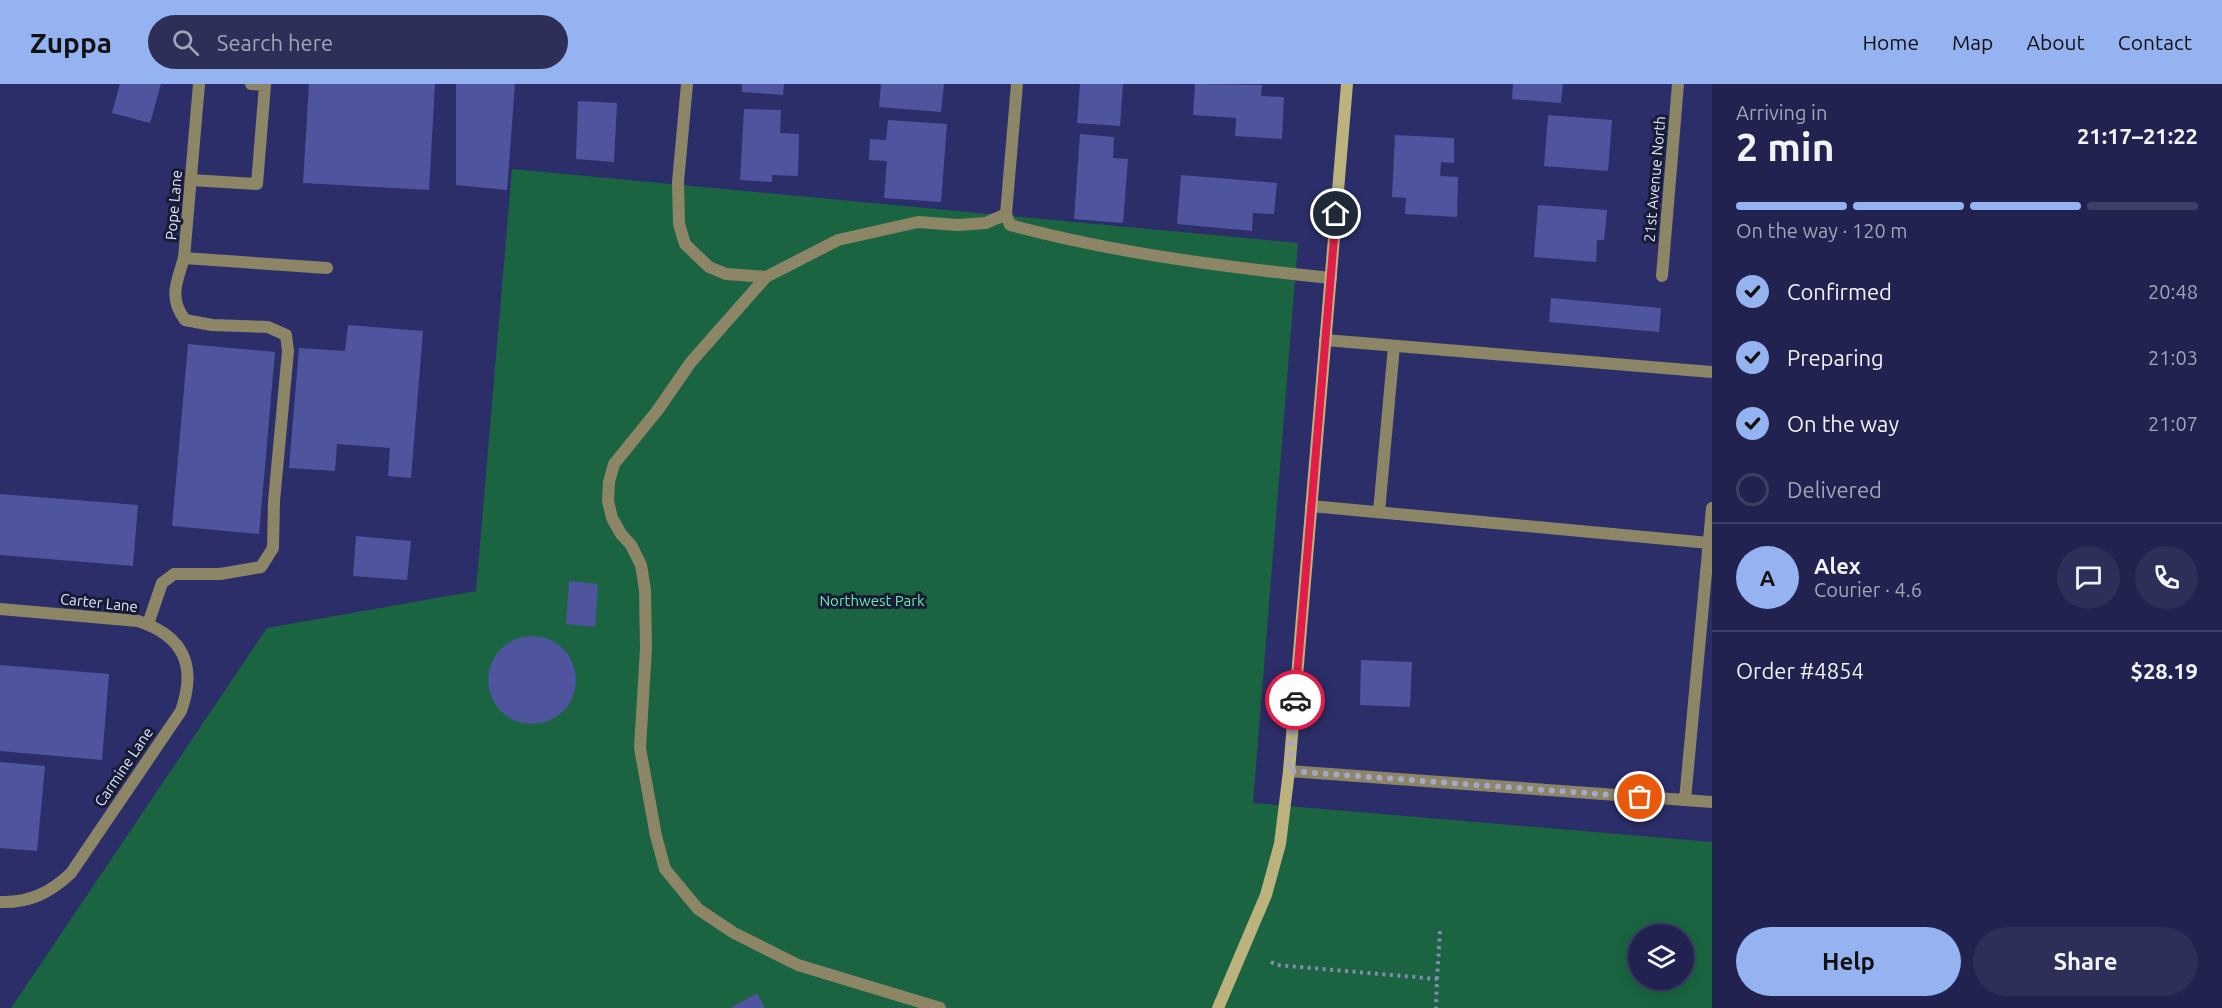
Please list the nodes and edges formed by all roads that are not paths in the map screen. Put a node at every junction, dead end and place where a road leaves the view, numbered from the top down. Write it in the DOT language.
graph roads {
  1 [pos="199,84"];
  2 [pos="251,84"];
  3 [pos="687,84"];
  4 [pos="1017,84"];
  5 [pos="1347,84"];
  6 [pos="1678,84"];
  7 [pos="191,180"];
  8 [pos="1006,214"];
  9 [pos="184,258"];
  10 [pos="327,268"];
  11 [pos="1662,276"];
  12 [pos="766,277"];
  13 [pos="1331,278"];
  14 [pos="1325,340"];
  15 [pos="1394,346"];
  16 [pos="1712,372"];
  17 [pos="1311,506"];
  18 [pos="1712,508"];
  19 [pos="1378,512"];
  20 [pos="1709,543"];
  21 [pos="0,609"];
  22 [pos="148,624"];
  23 [pos="183,654"];
  24 [pos="1289,771"];
  25 [pos="1685,800"];
  26 [pos="1712,802"];
  27 [pos="0,902"];
  28 [pos="940,1008"];
  29 [pos="1218,1008"];
  1 -- 7 [label="street, Pope Lane"];
  2 -- 7 [label="street"];
  3 -- 12 [label="street"];
  4 -- 8 [label="street"];
  5 -- 13 [label="street"];
  6 -- 11 [label="street, 21st Avenue North"];
  7 -- 9 [label="street, Pope Lane"];
  8 -- 12 [label="street"];
  8 -- 13 [label="street"];
  9 -- 10 [label="street, Pope Lane"];
  9 -- 22 [label="street"];
  12 -- 28 [label="street"];
  13 -- 14 [label="street"];
  14 -- 15 [label="street"];
  14 -- 17 [label="street"];
  15 -- 16 [label="street"];
  15 -- 19 [label="street"];
  17 -- 19 [label="street"];
  17 -- 24 [label="street"];
  18 -- 20 [label="street"];
  19 -- 20 [label="street"];
  20 -- 25 [label="street"];
  21 -- 22 [label="street, Carter Lane"];
  22 -- 23 [label="street, Carter Lane"];
  23 -- 27 [label="street, Carmine Lane"];
  24 -- 25 [label="street"];
  24 -- 29 [label="street"];
  25 -- 26 [label="street"];
}
